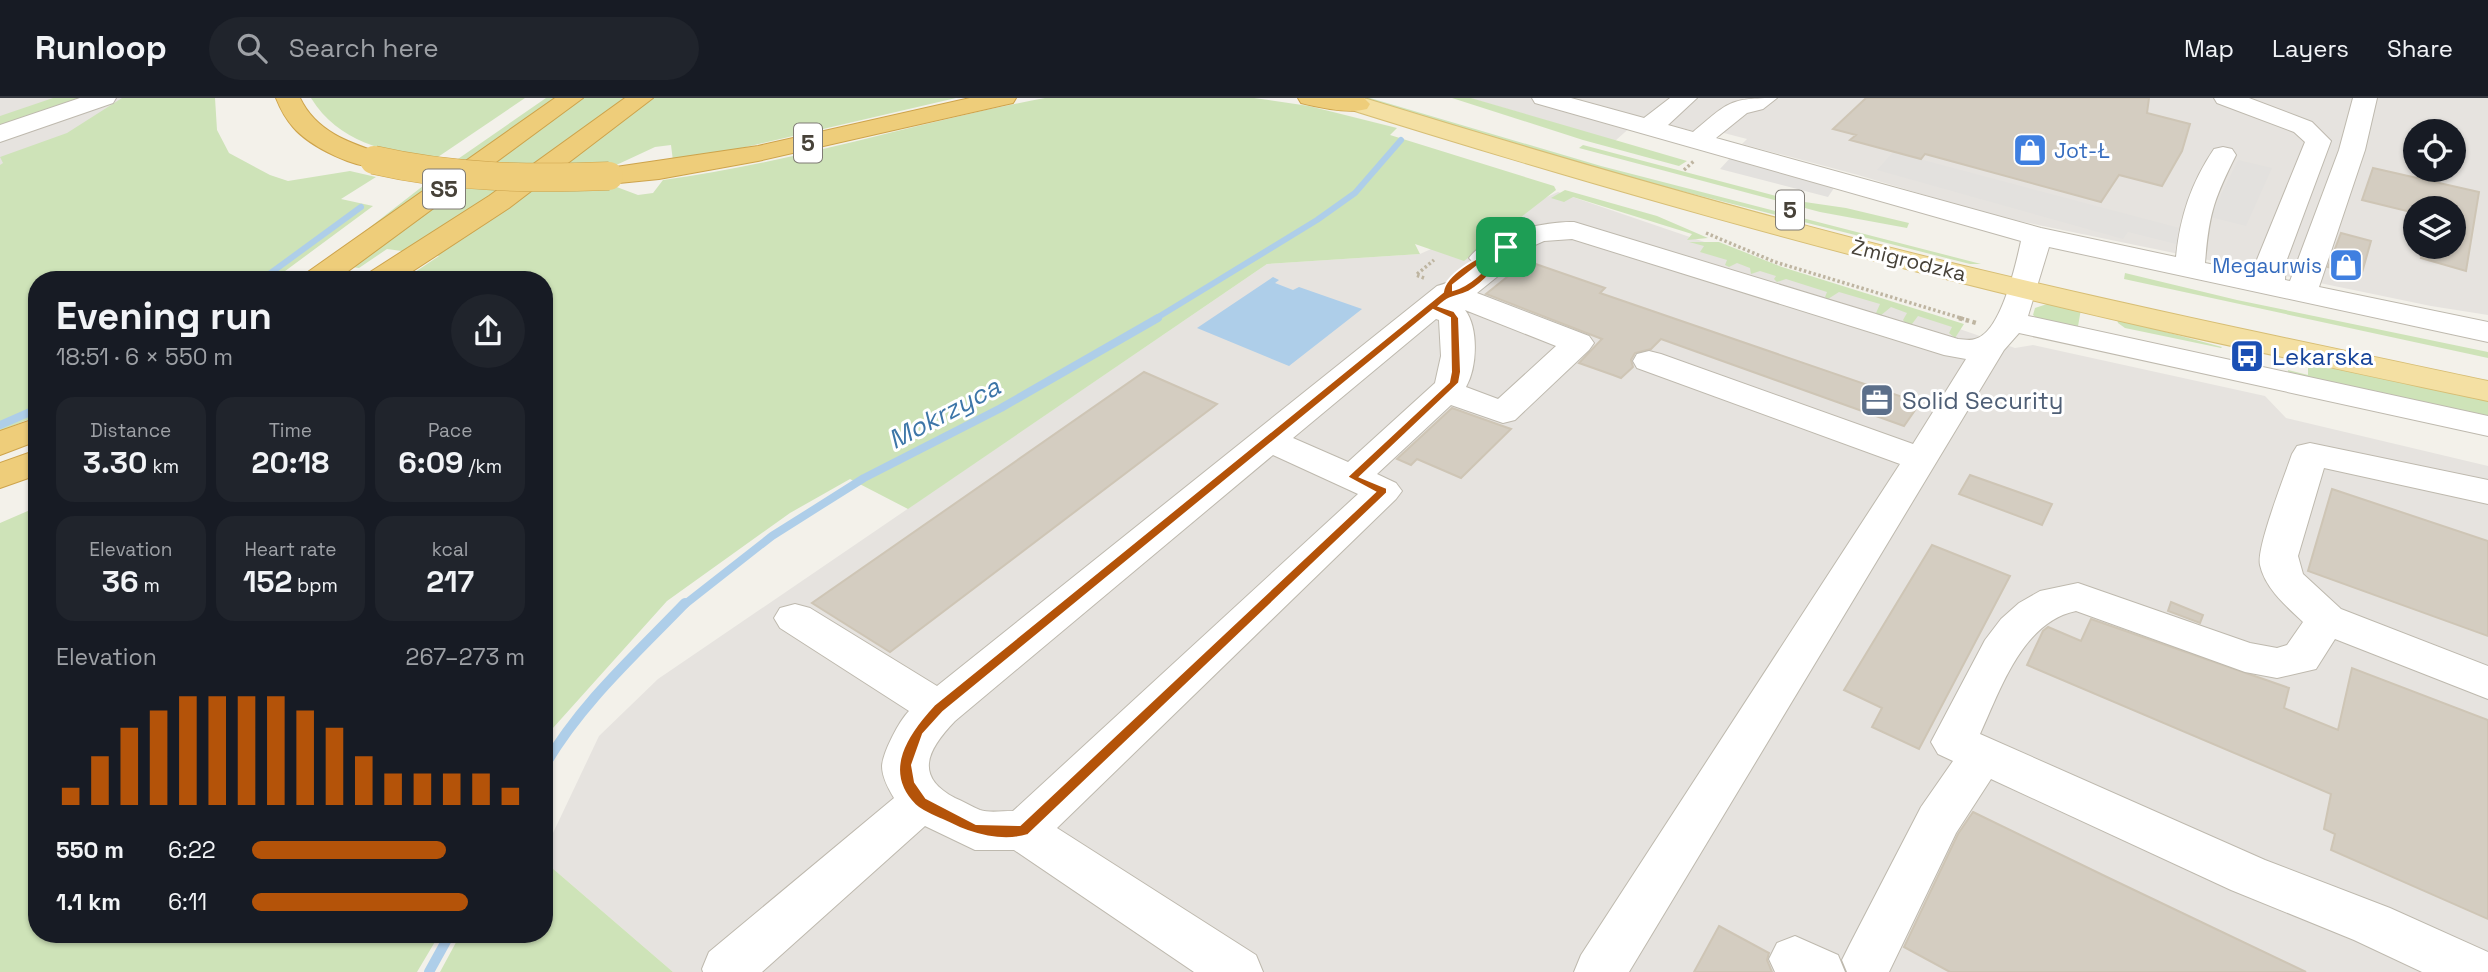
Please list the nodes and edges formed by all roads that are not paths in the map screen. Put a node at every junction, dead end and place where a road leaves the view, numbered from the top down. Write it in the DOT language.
graph roads {
  1 [pos="40,98"];
  2 [pos="288,98"];
  3 [pos="535,98"];
  4 [pos="571,98"];
  5 [pos="605,98"];
  6 [pos="640,98"];
  7 [pos="1004,98"];
  8 [pos="1310,98"];
  9 [pos="1388,98"];
  10 [pos="1544,98"];
  11 [pos="1685,98"];
  12 [pos="1765,98"];
  13 [pos="2226,98"];
  14 [pos="2365,98"];
  15 [pos="1348,101"];
  16 [pos="93,103"];
  17 [pos="0,110"];
  18 [pos="1648,128"];
  19 [pos="0,134"];
  20 [pos="1696,142"];
  21 [pos="0,151"];
  22 [pos="2223,155"];
  23 [pos="2036,236"];
  24 [pos="2186,252"];
  25 [pos="300,271"];
  26 [pos="329,271"];
  27 [pos="371,271"];
  28 [pos="392,271"];
  29 [pos="2025,278"];
  30 [pos="2269,286"];
  31 [pos="2303,293"];
  32 [pos="1440,300"];
  33 [pos="2488,332"];
  34 [pos="2000,334"];
  35 [pos="1649,361"];
  36 [pos="2488,367"];
  37 [pos="1446,391"];
  38 [pos="2488,391"];
  39 [pos="2488,426"];
  40 [pos="28,432"];
  41 [pos="1269,440"];
  42 [pos="0,444"];
  43 [pos="1921,459"];
  44 [pos="28,465"];
  45 [pos="0,477"];
  46 [pos="1353,477"];
  47 [pos="2488,492"];
  48 [pos="795,618"];
  49 [pos="2326,619"];
  50 [pos="2488,683"];
  51 [pos="939,709"];
  52 [pos="1982,755"];
  53 [pos="921,802"];
  54 [pos="1023,831"];
  55 [pos="1868,960"];
  56 [pos="732,972"];
  57 [pos="1237,972"];
  58 [pos="1600,972"];
  59 [pos="2476,972"];
  1 -- 17 [label="street"];
  2 -- 7 [label="highway, 5, bridge"];
  3 -- 25 [label="highway"];
  4 -- 26 [label="highway, S5"];
  5 -- 27 [label="highway, S5"];
  6 -- 28 [label="highway"];
  8 -- 15 [label="highway, 5"];
  9 -- 29 [label="main road, Żmigrodzka / 5"];
  10 -- 18 [label="street"];
  11 -- 18 [label="street"];
  12 -- 20 [label="street"];
  13 -- 30 [label="street"];
  14 -- 31 [label="street"];
  15 -- 29 [label="main road, Żmigrodzka / 5"];
  16 -- 19 [label="street"];
  16 -- 21 [label="street"];
  18 -- 20 [label="street"];
  20 -- 23 [label="street"];
  22 -- 24 [label="street"];
  23 -- 24 [label="street"];
  23 -- 29 [label="street"];
  24 -- 30 [label="street"];
  29 -- 34 [label="street"];
  29 -- 36 [label="main road, Żmigrodzka / 5"];
  29 -- 38 [label="main road, Żmigrodzka / 5"];
  30 -- 31 [label="street"];
  31 -- 33 [label="street"];
  32 -- 34 [label="street"];
  32 -- 37 [label="street"];
  32 -- 37 [label="street"];
  32 -- 41 [label="street"];
  34 -- 39 [label="street"];
  34 -- 43 [label="street"];
  35 -- 43 [label="street"];
  37 -- 46 [label="street"];
  40 -- 42 [label="highway"];
  41 -- 46 [label="street"];
  41 -- 51 [label="street"];
  43 -- 58 [label="street"];
  44 -- 45 [label="highway"];
  46 -- 54 [label="street"];
  47 -- 49 [label="street"];
  48 -- 51 [label="street"];
  49 -- 50 [label="street"];
  49 -- 52 [label="street"];
  51 -- 53 [label="street"];
  52 -- 55 [label="street"];
  52 -- 59 [label="street"];
  53 -- 54 [label="street"];
  53 -- 56 [label="street"];
  54 -- 57 [label="street"];
}
